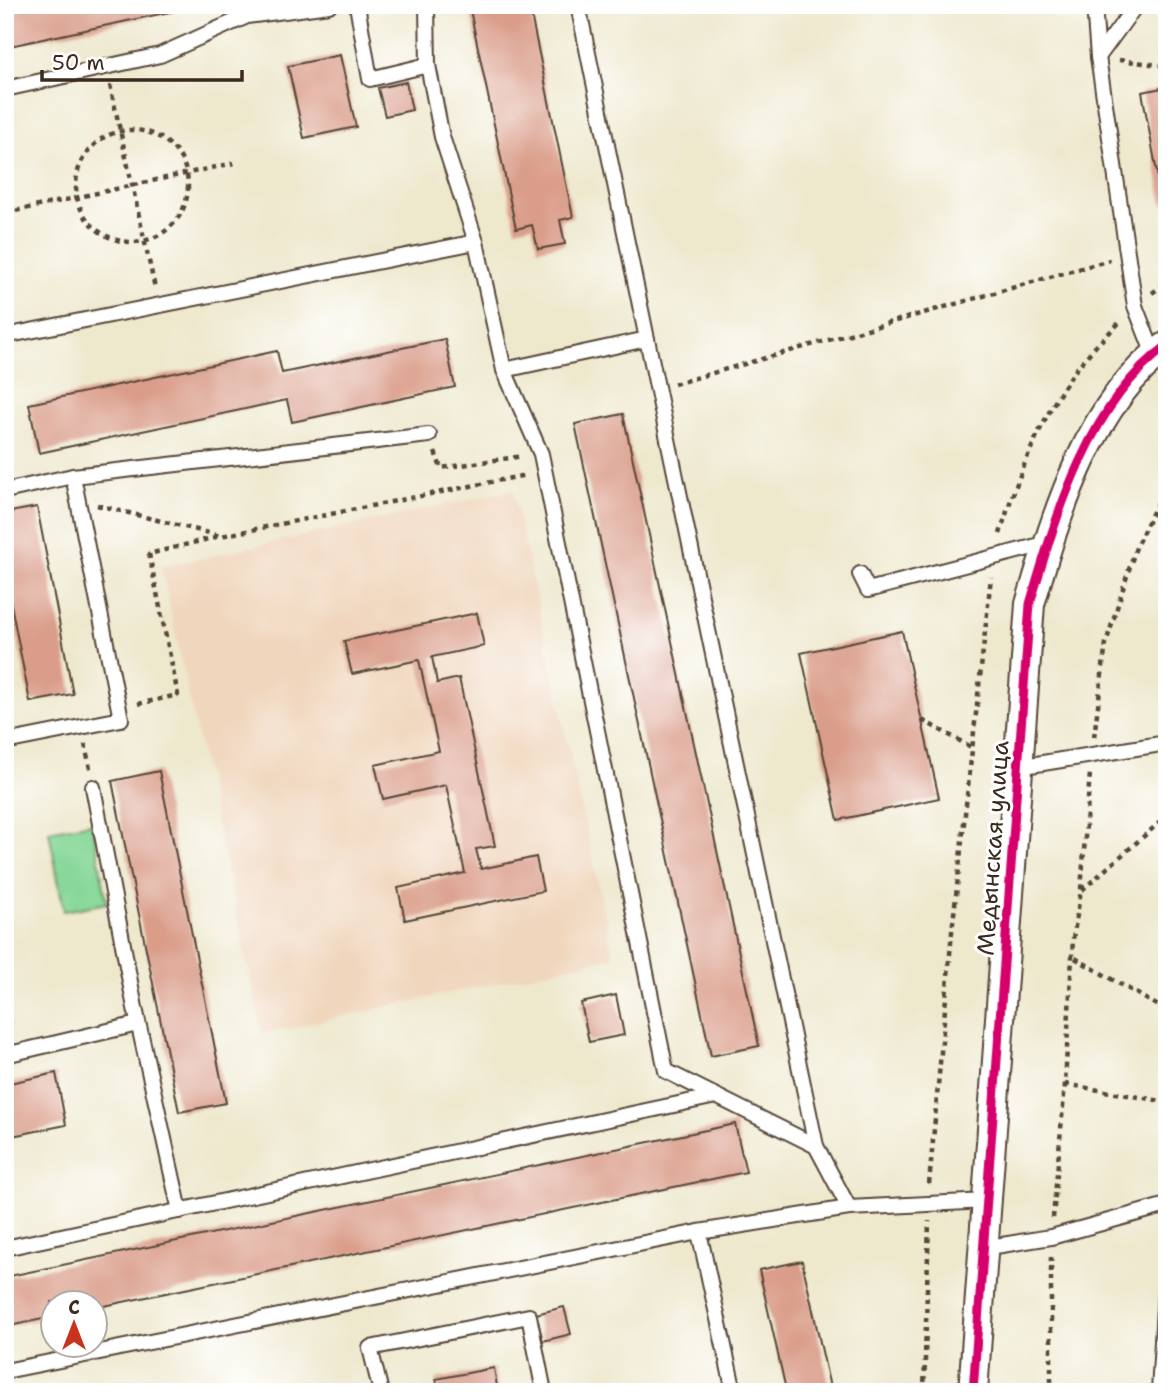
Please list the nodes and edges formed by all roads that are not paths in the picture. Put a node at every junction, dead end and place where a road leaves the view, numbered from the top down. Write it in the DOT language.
graph roads {
  1 [pos="329,5"];
  2 [pos="357,5"];
  3 [pos="427,5"];
  4 [pos="578,5"];
  5 [pos="1094,5"];
  6 [pos="1136,5"];
  7 [pos="1098,57"];
  8 [pos="428,65"];
  9 [pos="5,89"];
  10 [pos="476,242"];
  11 [pos="5,336"];
  12 [pos="647,339"];
  13 [pos="1161,350"];
  14 [pos="504,370"];
  15 [pos="429,435"];
  16 [pos="73,476"];
  17 [pos="5,491"];
  18 [pos="1048,543"];
  19 [pos="860,574"];
  20 [pos="5,742"];
  21 [pos="1167,743"];
  22 [pos="1018,767"];
  23 [pos="93,788"];
  24 [pos="138,1024"];
  25 [pos="5,1055"];
  26 [pos="716,1096"];
  27 [pos="816,1146"];
  28 [pos="987,1201"];
  29 [pos="1167,1205"];
  30 [pos="849,1208"];
  31 [pos="180,1211"];
  32 [pos="699,1232"];
  33 [pos="5,1248"];
  34 [pos="983,1248"];
  35 [pos="1167,1257"];
  36 [pos="5,1371"];
  37 [pos="381,1392"];
  38 [pos="544,1392"];
  39 [pos="734,1392"];
  40 [pos="973,1392"];
  41 [pos="1159,1392"];
  1 -- 9 [label="lane"];
  2 -- 8 [label="lane"];
  3 -- 8 [label="lane"];
  4 -- 12 [label="lane"];
  5 -- 7 [label="lane"];
  6 -- 7 [label="lane"];
  7 -- 13 [label="lane"];
  8 -- 10 [label="lane"];
  10 -- 11 [label="lane"];
  10 -- 14 [label="lane"];
  12 -- 14 [label="lane"];
  12 -- 27 [label="lane"];
  13 -- 18 [label="street, Медынская улица"];
  14 -- 26 [label="lane"];
  15 -- 16 [label="lane"];
  16 -- 17 [label="lane"];
  16 -- 20 [label="lane"];
  18 -- 19 [label="lane"];
  18 -- 22 [label="street, Медынская улица"];
  21 -- 22 [label="lane"];
  22 -- 28 [label="street, Медынская улица"];
  23 -- 24 [label="lane"];
  24 -- 25 [label="lane"];
  24 -- 31 [label="lane"];
  26 -- 27 [label="lane"];
  26 -- 31 [label="lane"];
  27 -- 30 [label="lane"];
  28 -- 30 [label="lane"];
  28 -- 34 [label="street, Медынская улица"];
  29 -- 34 [label="lane"];
  30 -- 32 [label="lane"];
  31 -- 33 [label="lane"];
  32 -- 36 [label="lane"];
  32 -- 39 [label="lane"];
  34 -- 40 [label="street, Медынская улица"];
  35 -- 41 [label="lane"];
  37 -- 38 [label="lane"];
}
